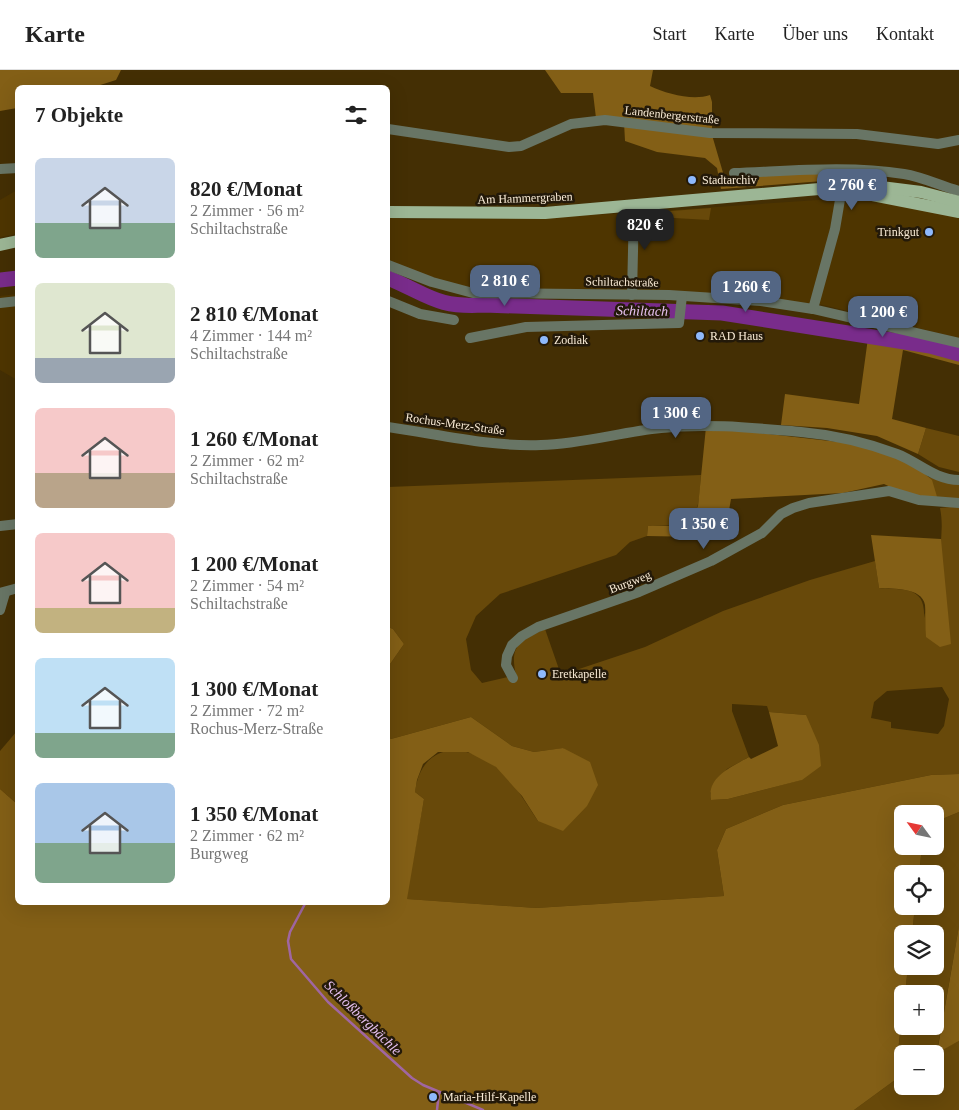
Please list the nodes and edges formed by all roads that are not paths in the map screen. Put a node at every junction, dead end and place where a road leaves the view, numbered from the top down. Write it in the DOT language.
graph roads {
  1 [pos="390,129"];
  2 [pos="959,140"];
  3 [pos="15,168"];
  4 [pos="0,169"];
  5 [pos="734,173"];
  6 [pos="842,188"];
  7 [pos="959,191"];
  8 [pos="959,202"];
  9 [pos="634,207"];
  10 [pos="390,212"];
  11 [pos="959,212"];
  12 [pos="15,242"];
  13 [pos="0,245"];
  14 [pos="390,266"];
  15 [pos="632,295"];
  16 [pos="681,300"];
  17 [pos="15,301"];
  18 [pos="390,302"];
  19 [pos="0,303"];
  20 [pos="813,309"];
  21 [pos="454,320"];
  22 [pos="470,338"];
  23 [pos="959,343"];
  24 [pos="390,427"];
  25 [pos="959,480"];
  26 [pos="959,503"];
  27 [pos="15,524"];
  28 [pos="0,526"];
  29 [pos="15,589"];
  30 [pos="2,593"];
  31 [pos="0,610"];
  32 [pos="513,678"];
  1 -- 2 [label="street, Landenbergerstraße"];
  3 -- 4 [label="street"];
  5 -- 7 [label="street"];
  6 -- 8 [label="main road, Am Hammergraben"];
  6 -- 9 [label="main road, Am Hammergraben"];
  6 -- 11 [label="main road"];
  6 -- 20 [label="street"];
  9 -- 10 [label="main road, Am Hammergraben"];
  9 -- 15 [label="street"];
  12 -- 13 [label="main road"];
  14 -- 15 [label="street, Schiltachstraße"];
  15 -- 16 [label="street, Schiltachstraße"];
  16 -- 20 [label="street, Schiltachstraße"];
  16 -- 22 [label="street"];
  17 -- 19 [label="street"];
  18 -- 21 [label="street"];
  20 -- 23 [label="street, Schiltachstraße"];
  24 -- 25 [label="street, Rochus-Merz-Straße"];
  26 -- 32 [label="street, Burgweg"];
  27 -- 28 [label="street"];
  29 -- 30 [label="street"];
  30 -- 31 [label="street"];
}
